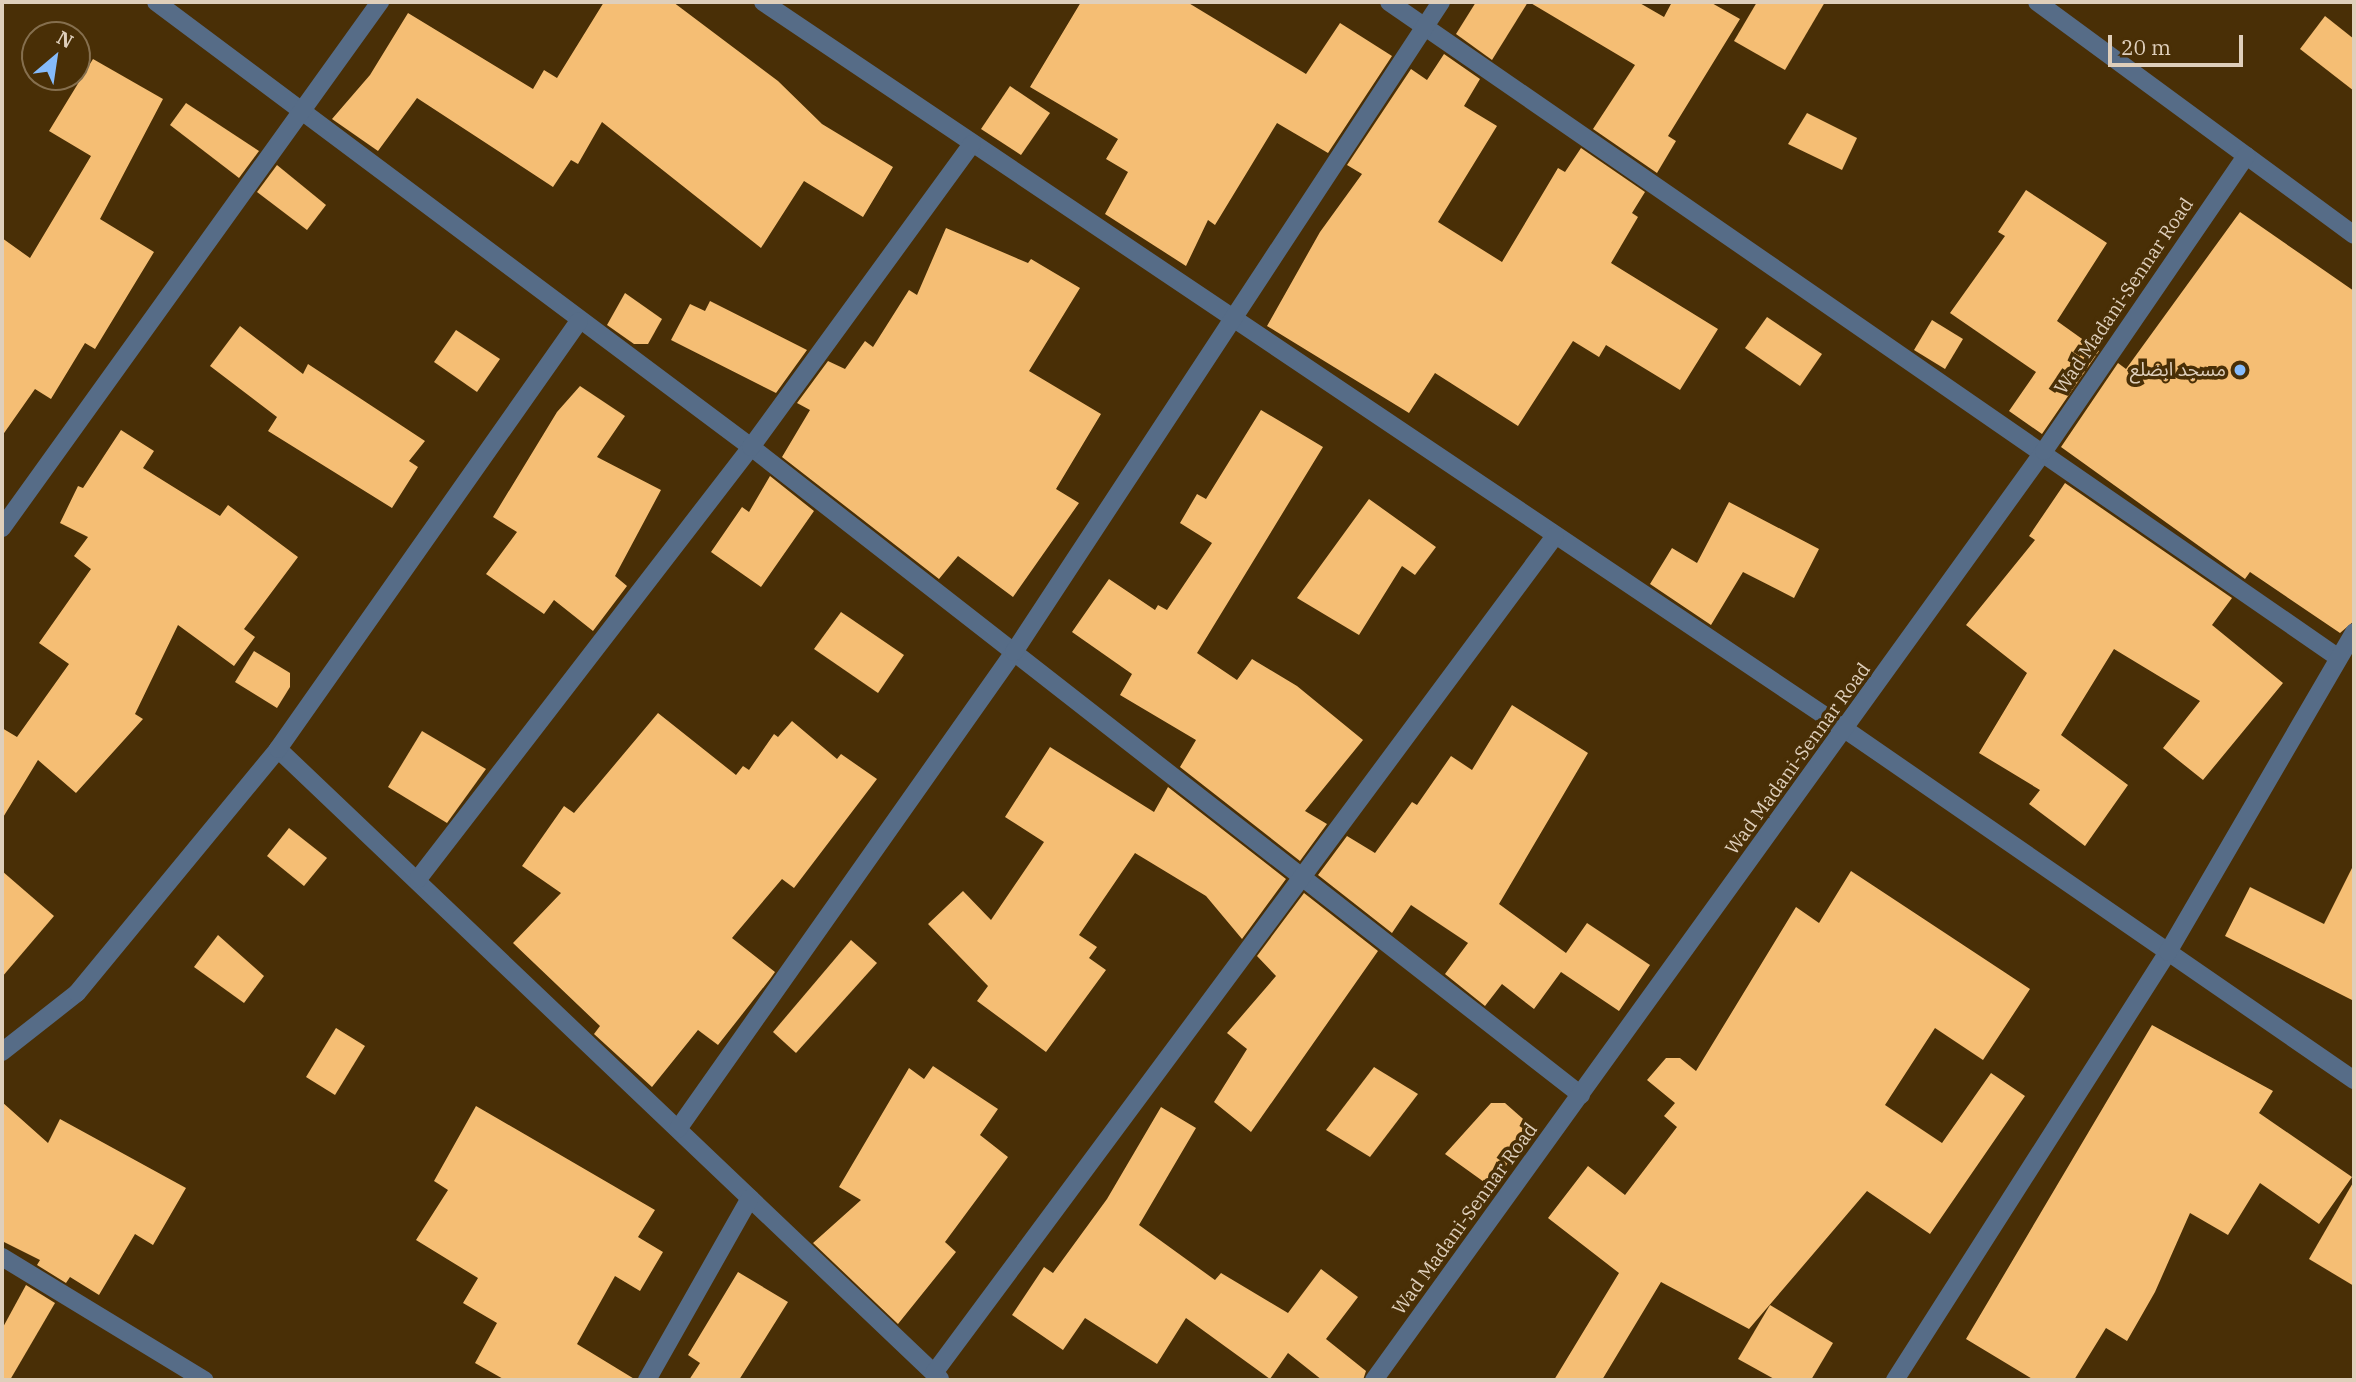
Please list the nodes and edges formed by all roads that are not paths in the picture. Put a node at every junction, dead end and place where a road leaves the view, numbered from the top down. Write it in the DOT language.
graph roads {
  1 [pos="156,2"];
  2 [pos="380,2"];
  3 [pos="763,2"];
  4 [pos="1389,2"];
  5 [pos="1441,2"];
  6 [pos="2037,2"];
  7 [pos="1424,27"];
  8 [pos="304,114"];
  9 [pos="972,144"];
  10 [pos="2246,156"];
  11 [pos="2354,235"];
  12 [pos="579,321"];
  13 [pos="1234,321"];
  14 [pos="751,447"];
  15 [pos="2044,451"];
  16 [pos="2,528"];
  17 [pos="1555,536"];
  18 [pos="2354,632"];
  19 [pos="1014,652"];
  20 [pos="2339,658"];
  21 [pos="1846,730"];
  22 [pos="278,749"];
  23 [pos="1299,875"];
  24 [pos="418,878"];
  25 [pos="2168,952"];
  26 [pos="2,1052"];
  27 [pos="2354,1080"];
  28 [pos="1581,1094"];
  29 [pos="678,1129"];
  30 [pos="750,1198"];
  31 [pos="2,1257"];
  32 [pos="938,1376"];
  33 [pos="204,1380"];
  34 [pos="647,1380"];
  35 [pos="1374,1380"];
  36 [pos="1895,1380"];
  1 -- 8 [label="street"];
  2 -- 8 [label="street"];
  3 -- 9 [label="street"];
  4 -- 7 [label="street"];
  5 -- 7 [label="street"];
  6 -- 10 [label="street"];
  7 -- 13 [label="street"];
  7 -- 15 [label="street"];
  8 -- 12 [label="street"];
  8 -- 16 [label="street"];
  9 -- 13 [label="street"];
  9 -- 14 [label="street"];
  10 -- 11 [label="street"];
  10 -- 15 [label="street, Wad Madani-Sennar Road"];
  12 -- 14 [label="street"];
  12 -- 22 [label="street"];
  13 -- 17 [label="street"];
  13 -- 19 [label="street"];
  14 -- 19 [label="street"];
  14 -- 24 [label="street"];
  15 -- 20 [label="street"];
  15 -- 21 [label="street, Wad Madani-Sennar Road"];
  17 -- 21 [label="street"];
  17 -- 23 [label="street"];
  18 -- 20 [label="street"];
  19 -- 23 [label="street"];
  19 -- 29 [label="street"];
  20 -- 25 [label="street"];
  21 -- 25 [label="street"];
  21 -- 28 [label="street, Wad Madani-Sennar Road"];
  22 -- 24 [label="street"];
  22 -- 26 [label="street"];
  23 -- 28 [label="street"];
  23 -- 32 [label="street"];
  24 -- 29 [label="street"];
  25 -- 27 [label="street"];
  25 -- 36 [label="street"];
  28 -- 35 [label="street, Wad Madani-Sennar Road"];
  29 -- 30 [label="street"];
  30 -- 32 [label="street"];
  30 -- 34 [label="street"];
  31 -- 33 [label="street"];
}
